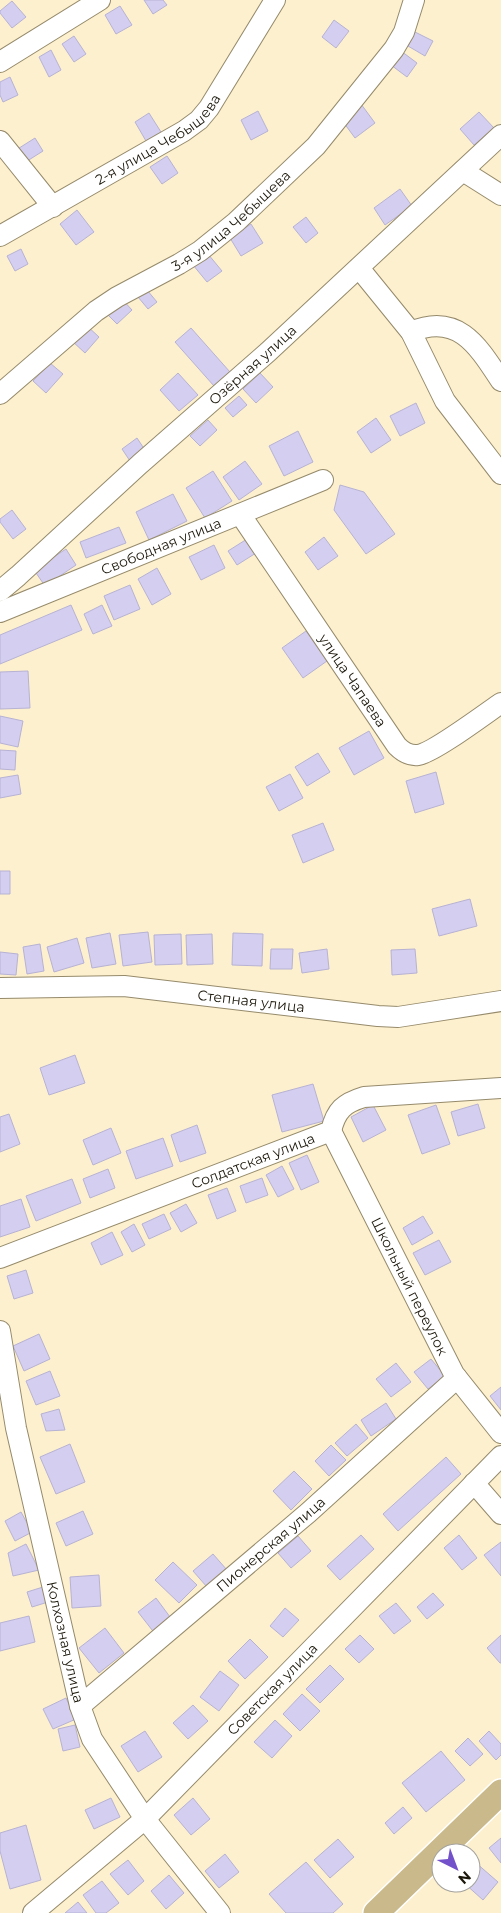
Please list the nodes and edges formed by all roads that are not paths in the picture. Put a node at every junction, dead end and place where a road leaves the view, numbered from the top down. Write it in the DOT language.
graph roads {
  1 [pos="100,0"];
  2 [pos="275,0"];
  3 [pos="414,0"];
  4 [pos="0,62"];
  5 [pos="501,135"];
  6 [pos="0,141"];
  7 [pos="463,171"];
  8 [pos="501,195"];
  9 [pos="53,207"];
  10 [pos="0,236"];
  11 [pos="359,268"];
  12 [pos="411,332"];
  13 [pos="501,381"];
  14 [pos="0,394"];
  15 [pos="501,474"];
  16 [pos="322,480"];
  17 [pos="240,514"];
  18 [pos="0,591"];
  19 [pos="0,612"];
  20 [pos="501,703"];
  21 [pos="0,988"];
  22 [pos="501,1001"];
  23 [pos="501,1088"];
  24 [pos="331,1132"];
  25 [pos="0,1258"];
  26 [pos="0,1331"];
  27 [pos="457,1378"];
  28 [pos="8,1430"];
  29 [pos="501,1433"];
  30 [pos="501,1456"];
  31 [pos="474,1483"];
  32 [pos="501,1514"];
  33 [pos="80,1706"];
  34 [pos="501,1792"];
  35 [pos="145,1819"];
  36 [pos="33,1913"];
  37 [pos="220,1913"];
  38 [pos="376,1913"];
  1 -- 4 [label="street"];
  2 -- 9 [label="street, 2-я улица Чебышева"];
  3 -- 14 [label="street, 3-я улица Чебышева"];
  5 -- 7 [label="street, Озёрная улица"];
  6 -- 9 [label="street"];
  7 -- 8 [label="street"];
  7 -- 11 [label="street, Озёрная улица"];
  9 -- 10 [label="street, 2-я улица Чебышева"];
  11 -- 12 [label="street"];
  11 -- 18 [label="street, Озёрная улица"];
  12 -- 13 [label="street"];
  12 -- 15 [label="street"];
  16 -- 17 [label="street, Свободная улица"];
  17 -- 19 [label="street, Свободная улица"];
  17 -- 20 [label="street, улица Чапаева"];
  21 -- 22 [label="street, Степная улица"];
  23 -- 24 [label="street, Солдатская улица"];
  24 -- 25 [label="street, Солдатская улица"];
  24 -- 27 [label="street, Школьный переулок"];
  26 -- 28 [label="street, Колхозная улица"];
  27 -- 29 [label="street, Школьный переулок"];
  27 -- 33 [label="street, Пионерская улица"];
  28 -- 33 [label="street, Колхозная улица"];
  30 -- 31 [label="street, Советская улица"];
  31 -- 32 [label="street"];
  31 -- 35 [label="street, Советская улица"];
  33 -- 35 [label="street, Колхозная улица"];
  34 -- 38 [label="main road"];
  35 -- 36 [label="street, Советская улица"];
  35 -- 37 [label="street, Колхозная улица"];
}
